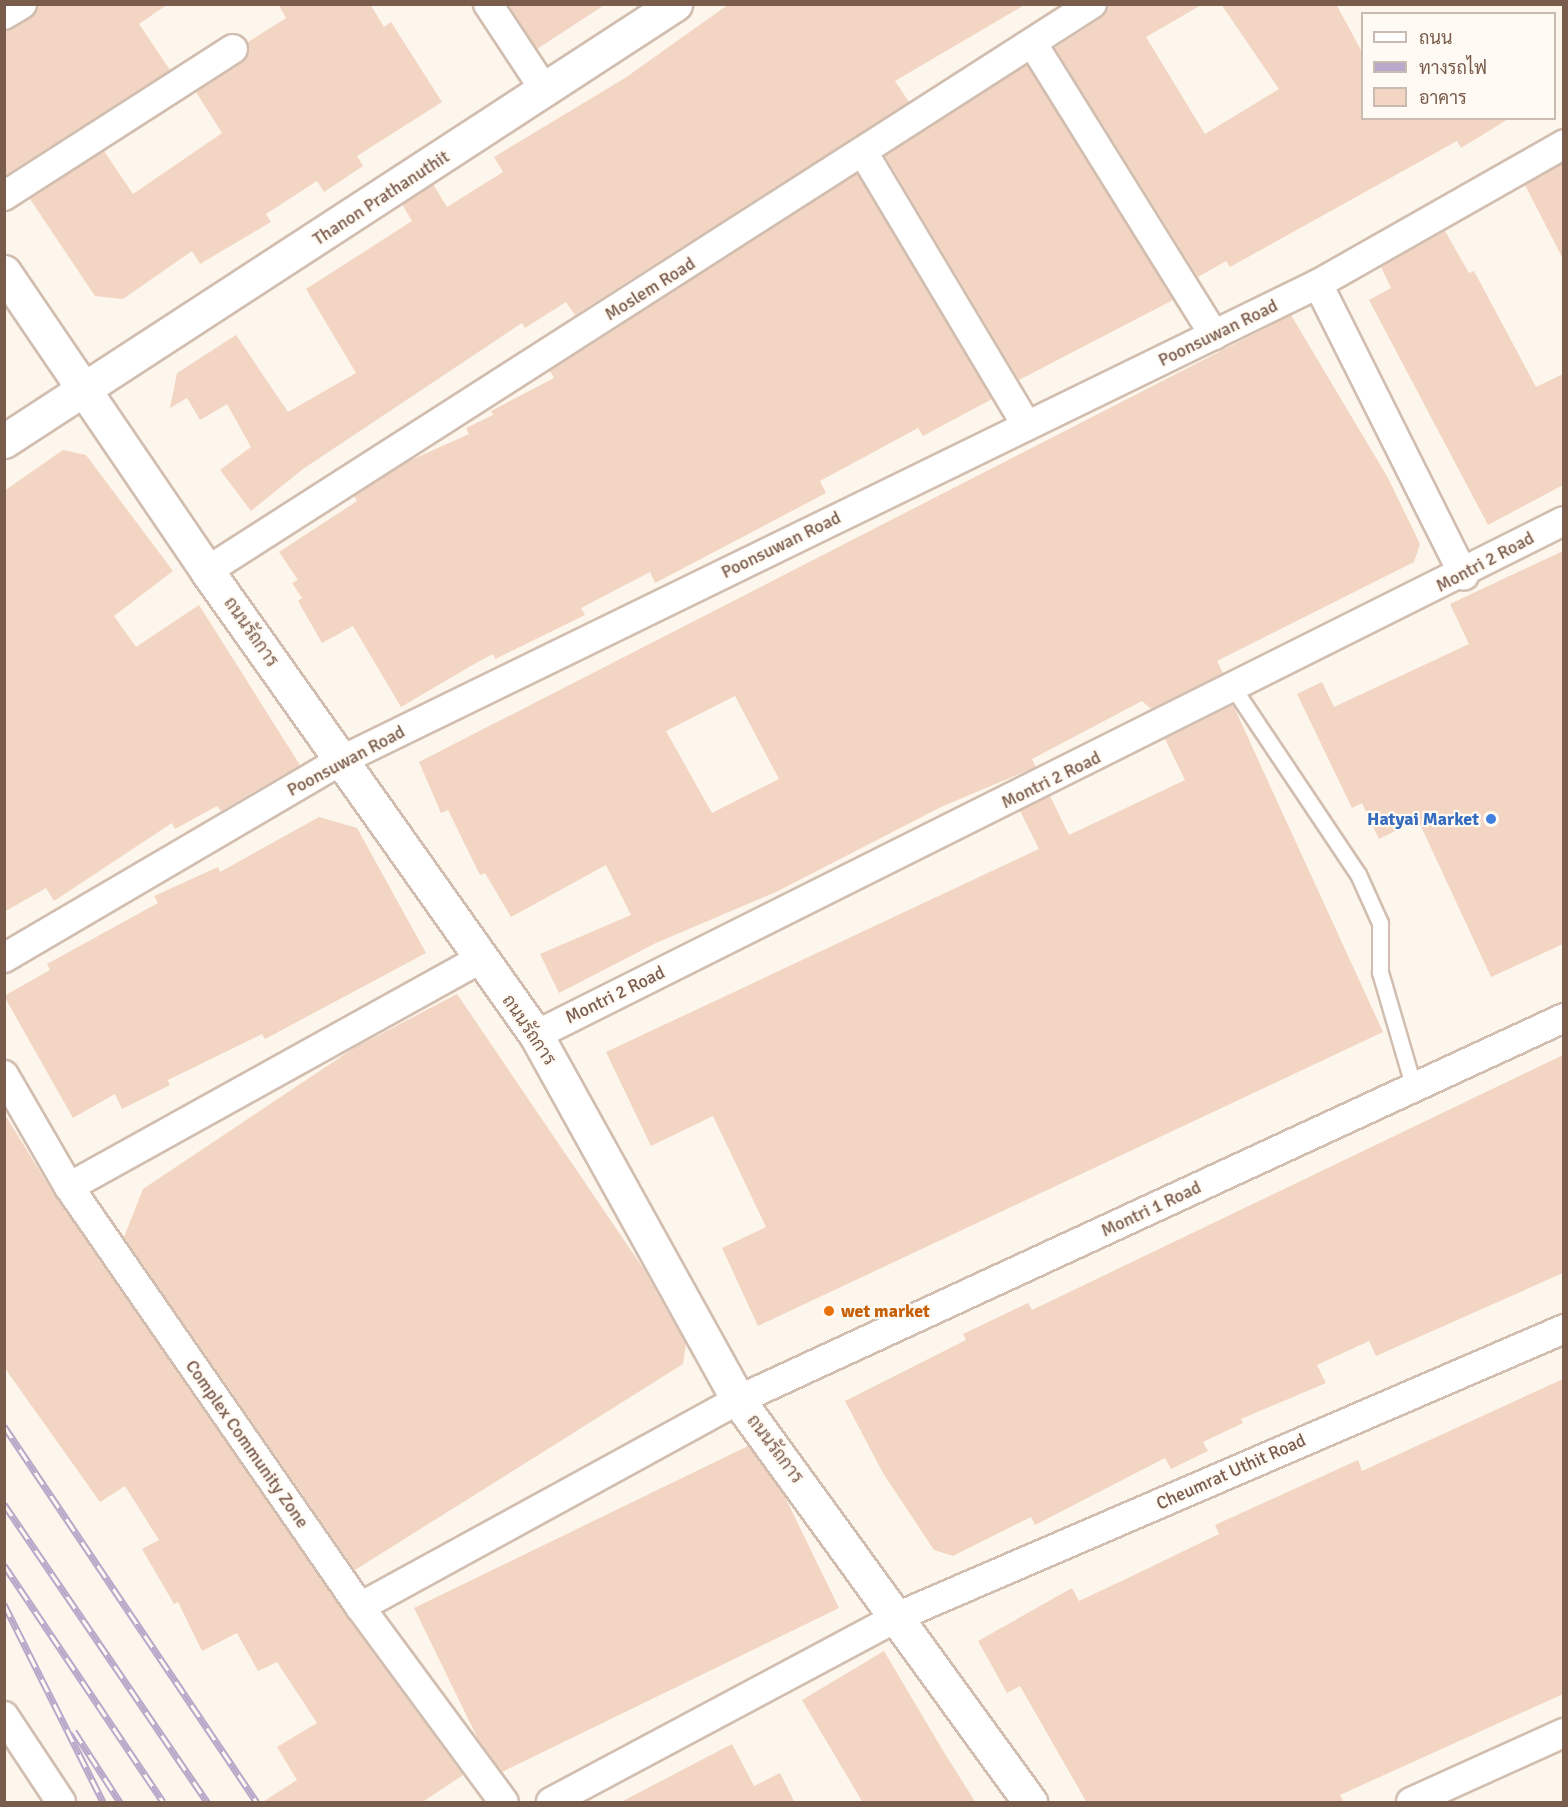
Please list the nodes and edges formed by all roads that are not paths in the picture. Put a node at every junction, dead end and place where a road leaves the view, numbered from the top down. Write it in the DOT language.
graph roads {
  1 [pos="22,4"];
  2 [pos="488,4"];
  3 [pos="675,4"];
  4 [pos="1092,4"];
  5 [pos="4,15"];
  6 [pos="1033,44"];
  7 [pos="233,49"];
  8 [pos="546,92"];
  9 [pos="1563,144"];
  10 [pos="863,152"];
  11 [pos="4,196"];
  12 [pos="4,272"];
  13 [pos="1318,284"];
  14 [pos="1214,335"];
  15 [pos="84,388"];
  16 [pos="1026,424"];
  17 [pos="4,441"];
  18 [pos="1563,520"];
  19 [pos="207,571"];
  20 [pos="1464,575"];
  21 [pos="1234,689"];
  22 [pos="342,760"];
  23 [pos="4,958"];
  24 [pos="479,960"];
  25 [pos="1563,1018"];
  26 [pos="536,1035"];
  27 [pos="4,1075"];
  28 [pos="1414,1088"];
  29 [pos="69,1187"];
  30 [pos="1563,1329"];
  31 [pos="738,1400"];
  32 [pos="360,1606"];
  33 [pos="899,1616"];
  34 [pos="4,1716"];
  35 [pos="1563,1733"];
  36 [pos="61,1803"];
  37 [pos="504,1803"];
  38 [pos="551,1803"];
  39 [pos="1030,1803"];
  40 [pos="1411,1803"];
  1 -- 5 [label="street"];
  2 -- 8 [label="street"];
  3 -- 8 [label="street, Thanon Prathanuthit"];
  4 -- 6 [label="street, Moslem Road"];
  6 -- 10 [label="street, Moslem Road"];
  6 -- 14 [label="street"];
  7 -- 11 [label="street"];
  8 -- 15 [label="street, Thanon Prathanuthit"];
  9 -- 13 [label="street, Poonsuwan Road"];
  10 -- 16 [label="street"];
  10 -- 19 [label="street, Moslem Road"];
  12 -- 15 [label="street, ถนนรัถการ"];
  13 -- 14 [label="street, Poonsuwan Road"];
  13 -- 20 [label="street"];
  14 -- 16 [label="street, Poonsuwan Road"];
  15 -- 17 [label="street, Thanon Prathanuthit"];
  15 -- 19 [label="street, ถนนรัถการ"];
  16 -- 22 [label="street, Poonsuwan Road"];
  18 -- 20 [label="street, Montri 2 Road"];
  19 -- 22 [label="street, ถนนรัถการ"];
  20 -- 21 [label="street, Montri 2 Road"];
  21 -- 26 [label="street, Montri 2 Road"];
  21 -- 28 [label="lane"];
  22 -- 23 [label="street, Poonsuwan Road"];
  22 -- 24 [label="street, ถนนรัถการ"];
  24 -- 26 [label="street, ถนนรัถการ"];
  24 -- 29 [label="street"];
  25 -- 28 [label="street, Montri 1 Road"];
  26 -- 31 [label="street, ถนนรัถการ"];
  27 -- 29 [label="street, Complex Community Zone"];
  28 -- 31 [label="street, Montri 1 Road"];
  29 -- 32 [label="street, Complex Community Zone"];
  30 -- 33 [label="street, Cheumrat Uthit Road"];
  31 -- 32 [label="street, Montri 1 Road"];
  31 -- 33 [label="street, ถนนรัถการ"];
  32 -- 37 [label="street, Complex Community Zone"];
  33 -- 38 [label="street, Cheumrat Uthit Road"];
  33 -- 39 [label="street, ถนนรัถการ"];
  34 -- 36 [label="street"];
  35 -- 40 [label="street"];
}
